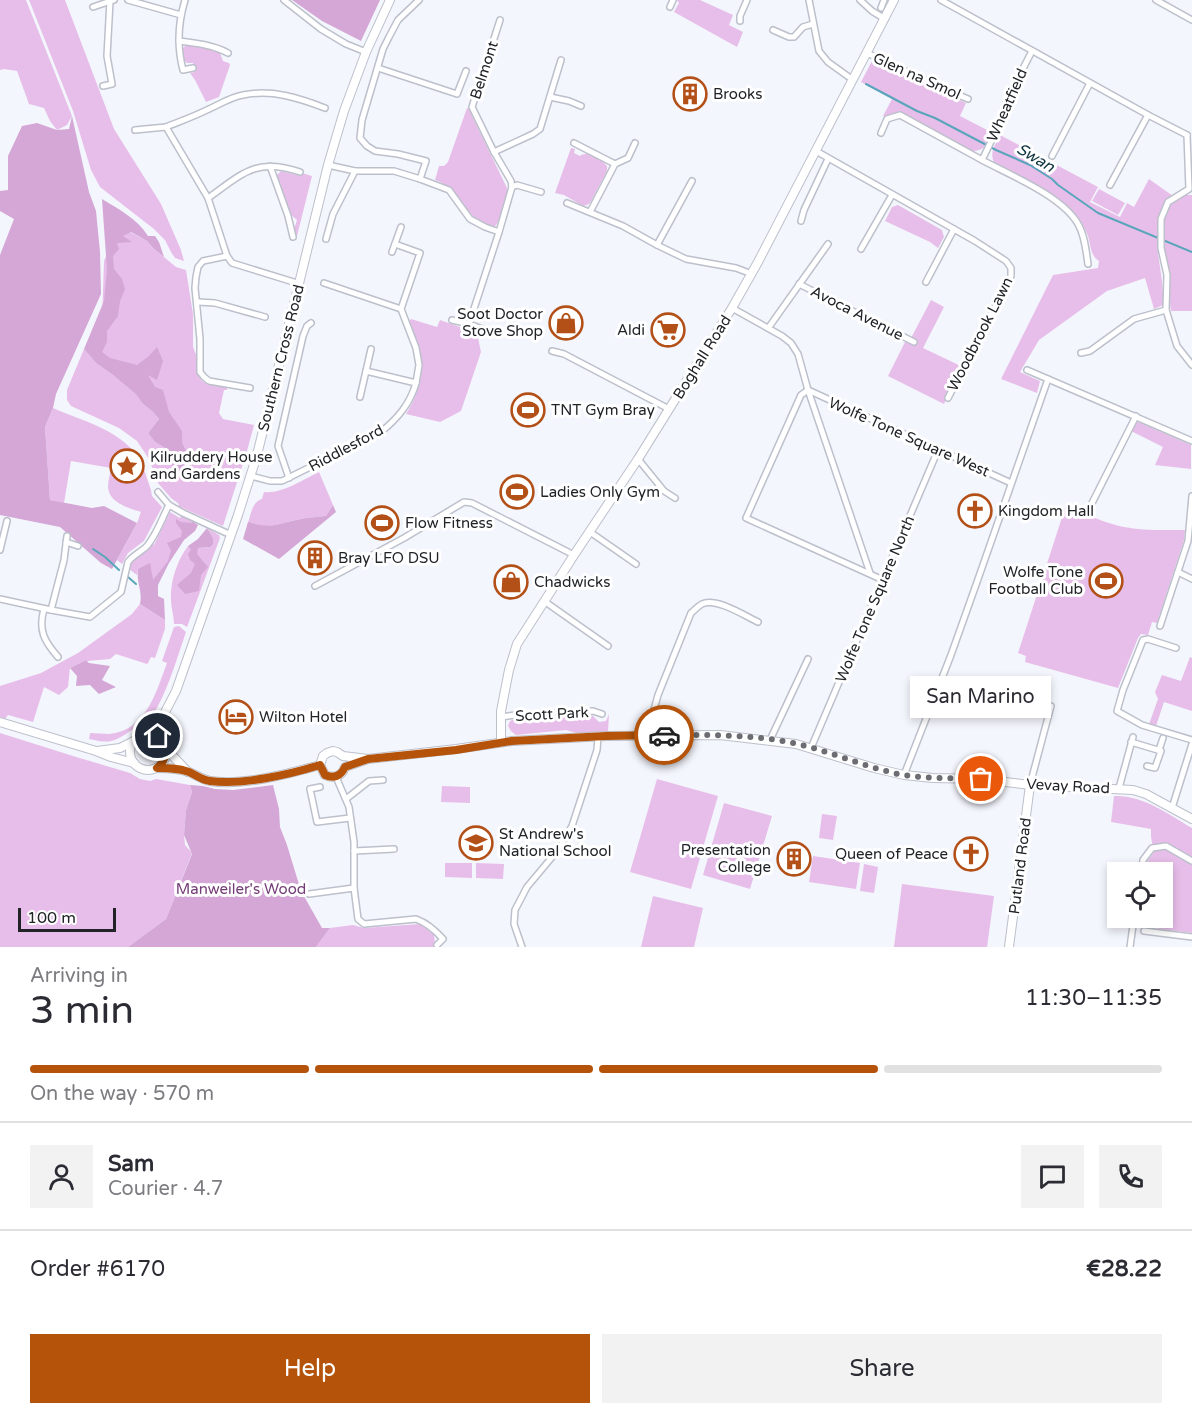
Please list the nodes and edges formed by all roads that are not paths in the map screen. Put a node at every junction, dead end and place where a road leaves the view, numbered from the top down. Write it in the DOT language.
graph roads {
  1 [pos="112,0"];
  2 [pos="128,0"];
  3 [pos="185,0"];
  4 [pos="284,0"];
  5 [pos="390,0"];
  6 [pos="419,0"];
  7 [pos="673,0"];
  8 [pos="747,0"];
  9 [pos="809,0"];
  10 [pos="860,0"];
  11 [pos="884,0"];
  12 [pos="894,0"];
  13 [pos="940,0"];
  14 [pos="1156,0"];
  15 [pos="93,7"];
  16 [pos="670,7"];
  17 [pos="881,8"];
  18 [pos="181,15"];
  19 [pos="885,19"];
  20 [pos="500,20"];
  21 [pos="1192,20"];
  22 [pos="740,21"];
  23 [pos="813,24"];
  24 [pos="773,30"];
  25 [pos="179,41"];
  26 [pos="1032,51"];
  27 [pos="366,52"];
  28 [pos="228,53"];
  29 [pos="867,53"];
  30 [pos="561,60"];
  31 [pos="193,68"];
  32 [pos="378,68"];
  33 [pos="466,71"];
  34 [pos="853,80"];
  35 [pos="1090,83"];
  36 [pos="103,86"];
  37 [pos="550,97"];
  38 [pos="968,99"];
  39 [pos="581,106"];
  40 [pos="325,108"];
  41 [pos="1148,115"];
  42 [pos="166,127"];
  43 [pos="135,130"];
  44 [pos="143,130"];
  45 [pos="881,133"];
  46 [pos="1190,134"];
  47 [pos="144,137"];
  48 [pos="574,143"];
  49 [pos="635,143"];
  50 [pos="816,151"];
  51 [pos="494,152"];
  52 [pos="1052,156"];
  53 [pos="828,159"];
  54 [pos="982,160"];
  55 [pos="426,161"];
  56 [pos="435,164"];
  57 [pos="615,164"];
  58 [pos="328,165"];
  59 [pos="270,166"];
  60 [pos="355,171"];
  61 [pos="300,172"];
  62 [pos="420,179"];
  63 [pos="692,181"];
  64 [pos="1110,185"];
  65 [pos="512,187"];
  66 [pos="1190,190"];
  67 [pos="541,192"];
  68 [pos="892,195"];
  69 [pos="208,198"];
  70 [pos="567,203"];
  71 [pos="590,212"];
  72 [pos="801,221"];
  73 [pos="401,227"];
  74 [pos="954,229"];
  75 [pos="499,232"];
  76 [pos="293,237"];
  77 [pos="326,239"];
  78 [pos="395,244"];
  79 [pos="828,244"];
  80 [pos="657,245"];
  81 [pos="861,249"];
  82 [pos="392,252"];
  83 [pos="227,256"];
  84 [pos="1088,264"];
  85 [pos="752,274"];
  86 [pos="926,282"];
  87 [pos="324,283"];
  88 [pos="300,284"];
  89 [pos="799,284"];
  90 [pos="198,302"];
  91 [pos="732,308"];
  92 [pos="401,309"];
  93 [pos="1166,310"];
  94 [pos="265,317"];
  95 [pos="452,320"];
  96 [pos="311,323"];
  97 [pos="469,324"];
  98 [pos="769,327"];
  99 [pos="490,332"];
  100 [pos="914,342"];
  101 [pos="371,349"];
  102 [pos="552,351"];
  103 [pos="1082,353"];
  104 [pos="1192,365"];
  105 [pos="1027,370"];
  106 [pos="366,371"];
  107 [pos="1048,379"];
  108 [pos="416,383"];
  109 [pos="250,388"];
  110 [pos="808,390"];
  111 [pos="360,397"];
  112 [pos="948,398"];
  113 [pos="669,409"];
  114 [pos="1136,416"];
  115 [pos="1192,441"];
  116 [pos="938,450"];
  117 [pos="638,459"];
  118 [pos="251,476"];
  119 [pos="289,478"];
  120 [pos="1011,483"];
  121 [pos="158,492"];
  122 [pos="1192,496"];
  123 [pos="675,498"];
  124 [pos="169,505"];
  125 [pos="1088,511"];
  126 [pos="7,521"];
  127 [pos="590,532"];
  128 [pos="231,535"];
  129 [pos="78,546"];
  130 [pos="0,550"];
  131 [pos="574,555"];
  132 [pos="636,564"];
  133 [pos="1178,572"];
  134 [pos="870,573"];
  135 [pos="1192,579"];
  136 [pos="884,580"];
  137 [pos="315,586"];
  138 [pos="0,599"];
  139 [pos="544,601"];
  140 [pos="48,610"];
  141 [pos="758,622"];
  142 [pos="1160,626"];
  143 [pos="608,646"];
  144 [pos="1176,648"];
  145 [pos="58,657"];
  146 [pos="808,658"];
  147 [pos="1023,696"];
  148 [pos="164,714"];
  149 [pos="602,714"];
  150 [pos="501,717"];
  151 [pos="0,722"];
  152 [pos="143,734"];
  153 [pos="649,735"];
  154 [pos="598,737"];
  155 [pos="1163,738"];
  156 [pos="161,739"];
  157 [pos="770,740"];
  158 [pos="132,742"];
  159 [pos="501,742"];
  160 [pos="1192,742"];
  161 [pos="811,748"];
  162 [pos="166,749"];
  163 [pos="1159,750"];
  164 [pos="96,751"];
  165 [pos="342,756"];
  166 [pos="368,759"];
  167 [pos="134,763"];
  168 [pos="320,765"];
  169 [pos="1148,766"];
  170 [pos="345,767"];
  171 [pos="157,768"];
  172 [pos="188,772"];
  173 [pos="904,775"];
  174 [pos="336,777"];
  175 [pos="383,780"];
  176 [pos="1030,785"];
  177 [pos="320,787"];
  178 [pos="1119,788"];
  179 [pos="346,799"];
  180 [pos="1172,808"];
  181 [pos="350,818"];
  182 [pos="1192,819"];
  183 [pos="394,849"];
  184 [pos="354,852"];
  185 [pos="1192,861"];
  186 [pos="1143,862"];
  187 [pos="354,888"];
  188 [pos="309,894"];
  189 [pos="1133,928"];
  190 [pos="1144,931"];
  191 [pos="1192,937"];
  192 [pos="437,945"];
  193 [pos="522,947"];
  194 [pos="1009,947"];
  195 [pos="1130,947"];
  1 -- 15 [label="street"];
  1 -- 36 [label="street"];
  2 -- 18 [label="street"];
  3 -- 18 [label="street"];
  4 -- 27 [label="street"];
  5 -- 27 [label="main road, Southern Cross Road"];
  6 -- 32 [label="street"];
  7 -- 16 [label="street"];
  8 -- 22 [label="street"];
  9 -- 23 [label="street"];
  10 -- 19 [label="street"];
  11 -- 17 [label="street"];
  12 -- 19 [label="main road, Boghall Road"];
  13 -- 26 [label="street, Wheatfield"];
  14 -- 21 [label="street"];
  18 -- 25 [label="street"];
  19 -- 29 [label="main road, Boghall Road"];
  20 -- 51 [label="street, Belmont"];
  23 -- 24 [label="street"];
  23 -- 34 [label="street"];
  25 -- 28 [label="street"];
  25 -- 31 [label="street"];
  26 -- 35 [label="street, Wheatfield"];
  26 -- 54 [label="street, Wheatfield"];
  27 -- 58 [label="main road, Southern Cross Road"];
  29 -- 34 [label="main road, Boghall Road"];
  29 -- 38 [label="street, Glen na Smol"];
  30 -- 37 [label="street"];
  32 -- 33 [label="street"];
  32 -- 55 [label="street"];
  34 -- 50 [label="main road, Boghall Road"];
  35 -- 41 [label="street, Wheatfield"];
  35 -- 52 [label="street"];
  37 -- 39 [label="street"];
  37 -- 51 [label="street"];
  40 -- 42 [label="street"];
  41 -- 46 [label="street, Wheatfield"];
  41 -- 64 [label="street"];
  42 -- 44 [label="street"];
  42 -- 69 [label="street"];
  43 -- 44 [label="street"];
  44 -- 47 [label="street"];
  45 -- 54 [label="street, Wheatfield"];
  46 -- 66 [label="street"];
  48 -- 57 [label="street"];
  49 -- 57 [label="street"];
  50 -- 53 [label="street, Woodbrook Lawn"];
  50 -- 85 [label="main road, Boghall Road"];
  51 -- 65 [label="street, Belmont"];
  53 -- 68 [label="street, Woodbrook Lawn"];
  53 -- 72 [label="street"];
  54 -- 84 [label="street, Wheatfield"];
  55 -- 56 [label="street"];
  55 -- 62 [label="street"];
  57 -- 71 [label="street"];
  58 -- 60 [label="street"];
  58 -- 88 [label="main road, Southern Cross Road"];
  59 -- 61 [label="street"];
  59 -- 69 [label="street"];
  59 -- 76 [label="street"];
  60 -- 62 [label="street"];
  60 -- 77 [label="street"];
  62 -- 75 [label="street"];
  63 -- 80 [label="street"];
  65 -- 67 [label="street"];
  65 -- 75 [label="street"];
  66 -- 93 [label="street"];
  68 -- 74 [label="street, Woodbrook Lawn"];
  68 -- 81 [label="street"];
  69 -- 83 [label="street"];
  70 -- 71 [label="street"];
  71 -- 80 [label="street"];
  73 -- 78 [label="street"];
  74 -- 86 [label="street"];
  74 -- 112 [label="street, Woodbrook Lawn"];
  75 -- 97 [label="street"];
  78 -- 82 [label="street"];
  78 -- 92 [label="street"];
  79 -- 89 [label="street, Avoca Avenue"];
  80 -- 85 [label="street"];
  83 -- 88 [label="street"];
  83 -- 90 [label="street"];
  85 -- 91 [label="main road, Boghall Road"];
  87 -- 92 [label="street"];
  88 -- 118 [label="main road, Southern Cross Road"];
  89 -- 98 [label="street, Avoca Avenue"];
  89 -- 100 [label="street, Avoca Avenue"];
  90 -- 94 [label="street"];
  90 -- 109 [label="street"];
  91 -- 98 [label="street"];
  91 -- 113 [label="main road, Boghall Road"];
  92 -- 108 [label="street, Riddlesford"];
  93 -- 103 [label="street"];
  93 -- 104 [label="street"];
  95 -- 97 [label="street"];
  96 -- 119 [label="street, Riddlesford"];
  97 -- 99 [label="street"];
  98 -- 110 [label="street"];
  101 -- 106 [label="street"];
  102 -- 113 [label="street"];
  105 -- 107 [label="street"];
  106 -- 108 [label="street"];
  106 -- 111 [label="street"];
  107 -- 114 [label="street"];
  107 -- 120 [label="street"];
  108 -- 119 [label="street, Riddlesford"];
  110 -- 116 [label="street, Wolfe Tone Square West"];
  110 -- 134 [label="street"];
  110 -- 134 [label="street"];
  113 -- 117 [label="main road, Boghall Road"];
  114 -- 115 [label="street"];
  114 -- 125 [label="street"];
  116 -- 120 [label="street, Wolfe Tone Square West"];
  116 -- 136 [label="street, Wolfe Tone Square North"];
  117 -- 123 [label="street"];
  117 -- 127 [label="main road, Boghall Road"];
  118 -- 119 [label="street, Riddlesford"];
  118 -- 128 [label="main road, Southern Cross Road"];
  120 -- 173 [label="street"];
  121 -- 124 [label="street"];
  122 -- 133 [label="street"];
  124 -- 128 [label="street"];
  124 -- 140 [label="street"];
  126 -- 130 [label="street"];
  127 -- 131 [label="main road, Boghall Road"];
  127 -- 132 [label="street"];
  128 -- 148 [label="main road, Southern Cross Road"];
  129 -- 140 [label="street"];
  131 -- 137 [label="street"];
  131 -- 139 [label="main road, Boghall Road"];
  133 -- 135 [label="street"];
  133 -- 142 [label="street"];
  134 -- 136 [label="street"];
  136 -- 161 [label="street, Wolfe Tone Square North"];
  138 -- 140 [label="street"];
  139 -- 143 [label="street"];
  139 -- 150 [label="main road, Boghall Road"];
  140 -- 145 [label="street"];
  141 -- 153 [label="street"];
  144 -- 160 [label="street"];
  146 -- 157 [label="street"];
  147 -- 176 [label="street"];
  148 -- 152 [label="main road, Southern Cross Road"];
  148 -- 156 [label="main road, Southern Cross Road"];
  149 -- 150 [label="street, Scott Park"];
  150 -- 159 [label="main road, Boghall Road"];
  151 -- 164 [label="main road"];
  152 -- 156 [label="main road"];
  152 -- 158 [label="main road"];
  153 -- 154 [label="main road, Vevay Road"];
  153 -- 157 [label="main road, Vevay Road"];
  154 -- 159 [label="main road, Vevay Road"];
  154 -- 193 [label="street"];
  155 -- 163 [label="street"];
  156 -- 162 [label="main road"];
  157 -- 161 [label="main road, Vevay Road"];
  158 -- 164 [label="main road"];
  158 -- 167 [label="main road"];
  159 -- 166 [label="main road, Vevay Road"];
  160 -- 180 [label="street"];
  161 -- 173 [label="main road, Vevay Road"];
  162 -- 171 [label="main road"];
  162 -- 172 [label="main road, Vevay Road"];
  163 -- 169 [label="street"];
  163 -- 178 [label="street"];
  164 -- 167 [label="main road"];
  165 -- 166 [label="main road, Vevay Road"];
  165 -- 168 [label="main road, Vevay Road"];
  165 -- 170 [label="main road"];
  166 -- 170 [label="main road, Vevay Road"];
  167 -- 171 [label="main road"];
  168 -- 172 [label="main road, Vevay Road"];
  168 -- 174 [label="main road"];
  170 -- 174 [label="main road, Vevay Road"];
  171 -- 172 [label="main road, Vevay Road"];
  173 -- 176 [label="main road, Vevay Road"];
  174 -- 179 [label="street"];
  175 -- 179 [label="street"];
  176 -- 178 [label="main road, Vevay Road"];
  176 -- 194 [label="main road, Putland Road"];
  177 -- 181 [label="street"];
  178 -- 180 [label="main road, Vevay Road"];
  179 -- 181 [label="street"];
  180 -- 182 [label="main road, Vevay Road"];
  181 -- 184 [label="street"];
  183 -- 184 [label="street"];
  184 -- 187 [label="street"];
  185 -- 186 [label="street"];
  187 -- 188 [label="street"];
  187 -- 192 [label="street"];
  189 -- 195 [label="street"];
  190 -- 191 [label="street"];
}
